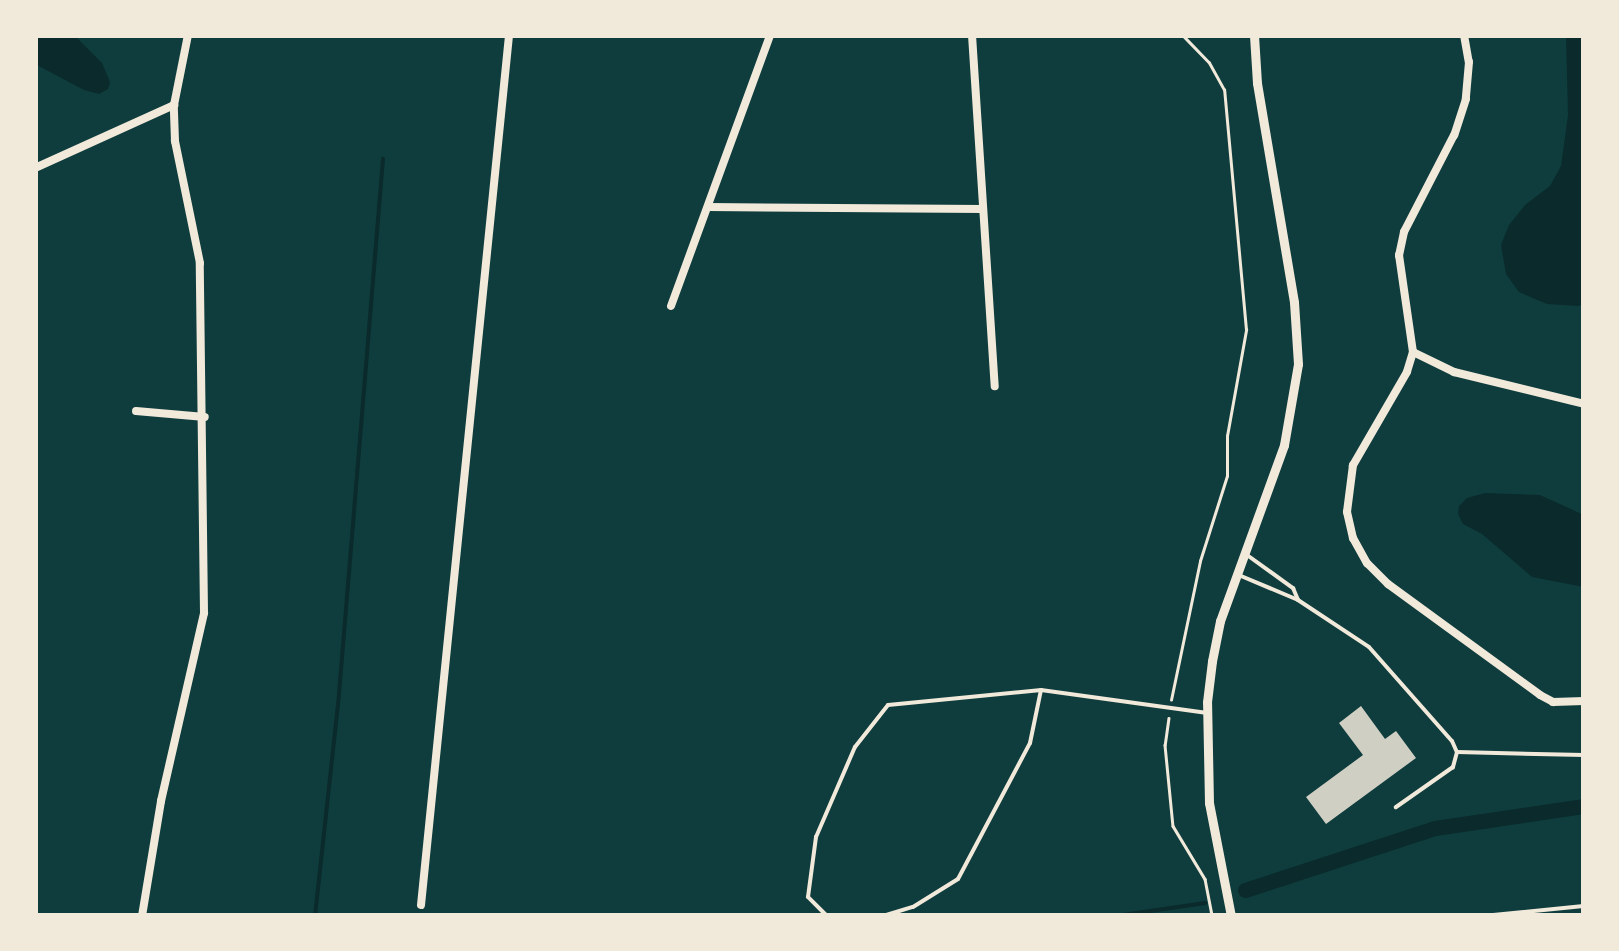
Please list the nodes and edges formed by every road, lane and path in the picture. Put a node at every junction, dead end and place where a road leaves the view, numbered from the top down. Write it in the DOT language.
graph roads {
  1 [pos="188,35"];
  2 [pos="509,35"];
  3 [pos="770,35"];
  4 [pos="972,35"];
  5 [pos="1182,35"];
  6 [pos="1254,35"];
  7 [pos="1464,35"];
  8 [pos="174,105"];
  9 [pos="35,168"];
  10 [pos="708,207"];
  11 [pos="983,209"];
  12 [pos="671,306"];
  13 [pos="1413,352"];
  14 [pos="995,386"];
  15 [pos="1584,404"];
  16 [pos="136,411"];
  17 [pos="205,417"];
  18 [pos="1246,554"];
  19 [pos="1238,574"];
  20 [pos="1298,600"];
  21 [pos="1041,690"];
  22 [pos="1584,701"];
  23 [pos="1170,708"];
  24 [pos="1207,713"];
  25 [pos="1457,752"];
  26 [pos="1584,756"];
  27 [pos="1396,806"];
  28 [pos="421,905"];
  29 [pos="1584,906"];
  30 [pos="142,916"];
  31 [pos="827,916"];
  32 [pos="883,916"];
  33 [pos="1212,916"];
  34 [pos="1231,916"];
  35 [pos="1482,916"];
  1 -- 8 [label="street"];
  2 -- 28 [label="street"];
  3 -- 10 [label="street"];
  4 -- 11 [label="street"];
  5 -- 23 [label="path"];
  6 -- 18 [label="street"];
  7 -- 13 [label="street"];
  8 -- 9 [label="street"];
  8 -- 17 [label="street"];
  10 -- 11 [label="street"];
  10 -- 12 [label="street"];
  11 -- 14 [label="street"];
  13 -- 15 [label="street"];
  13 -- 22 [label="street"];
  16 -- 17 [label="street"];
  17 -- 30 [label="street"];
  18 -- 19 [label="street"];
  18 -- 20 [label="lane"];
  19 -- 20 [label="lane"];
  19 -- 24 [label="street"];
  20 -- 25 [label="lane"];
  21 -- 23 [label="lane"];
  21 -- 31 [label="lane"];
  21 -- 32 [label="lane"];
  23 -- 24 [label="lane"];
  23 -- 33 [label="path"];
  24 -- 34 [label="street"];
  25 -- 26 [label="lane"];
  25 -- 27 [label="lane"];
  29 -- 35 [label="lane"];
}
